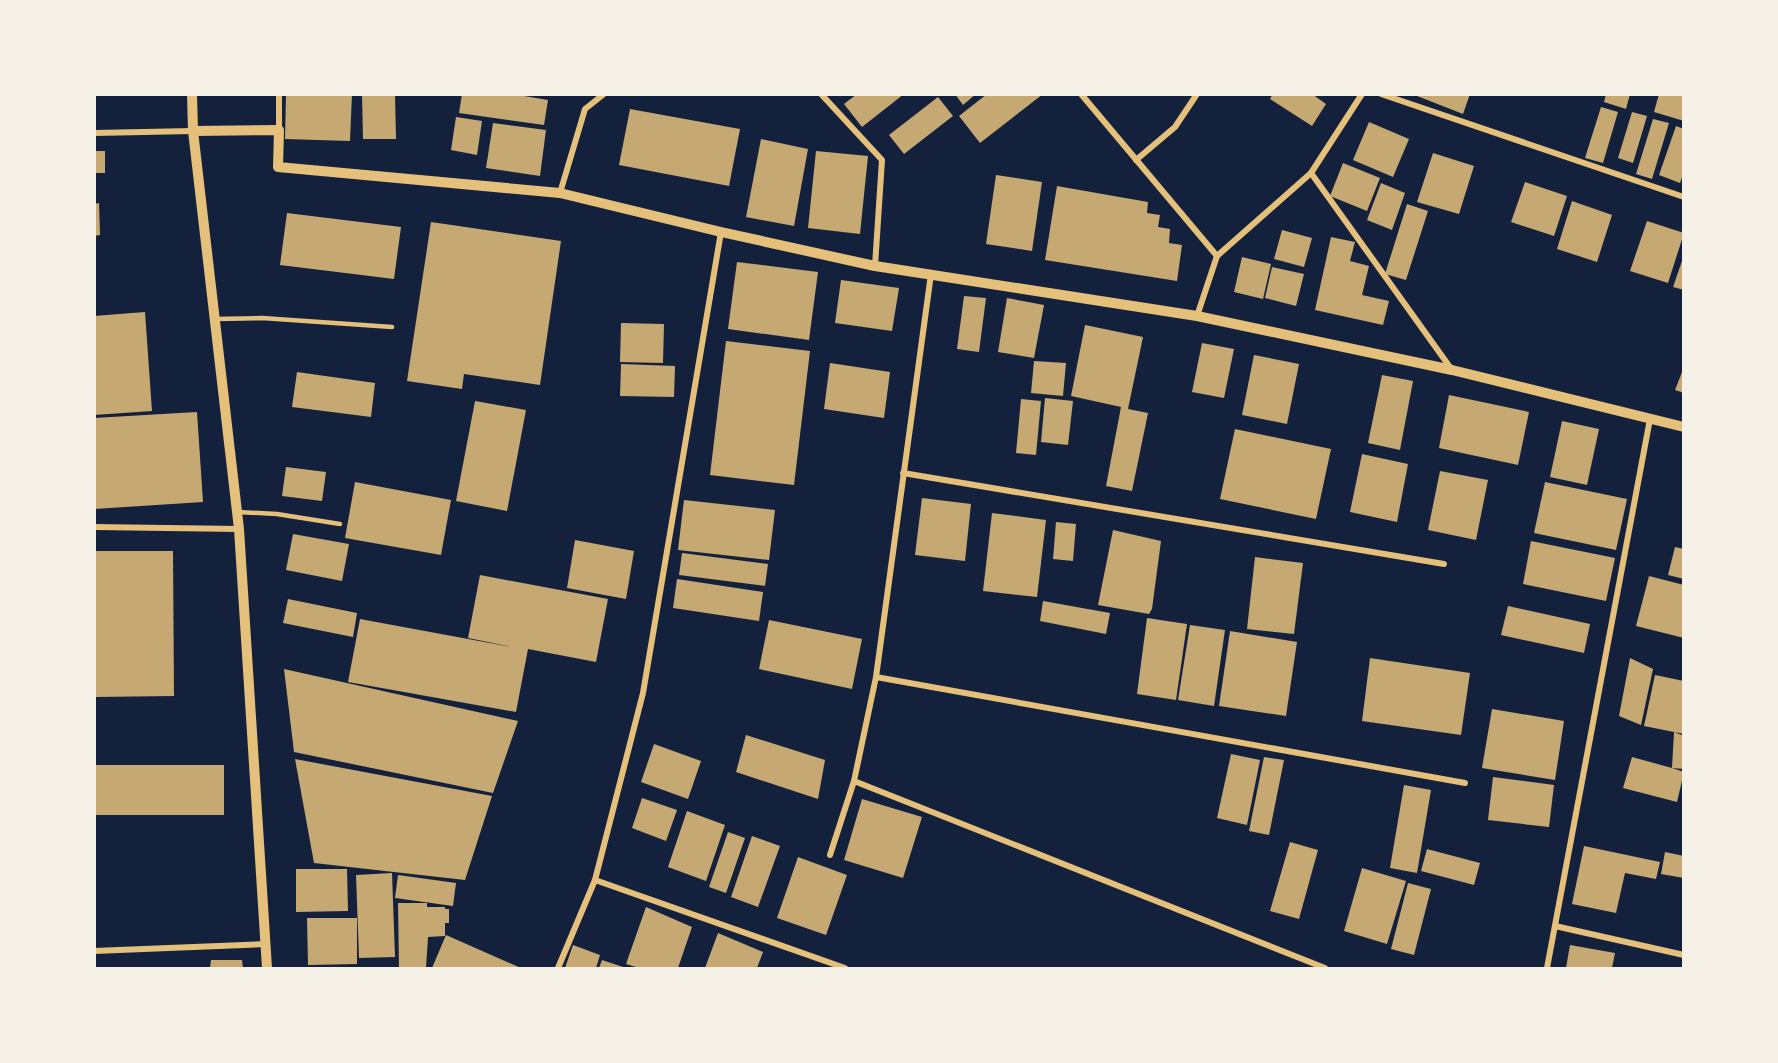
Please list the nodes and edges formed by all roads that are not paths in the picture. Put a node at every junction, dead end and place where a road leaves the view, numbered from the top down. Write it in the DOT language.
graph roads {
  1 [pos="192,94"];
  2 [pos="279,94"];
  3 [pos="604,94"];
  4 [pos="821,94"];
  5 [pos="1081,94"];
  6 [pos="1197,94"];
  7 [pos="1362,94"];
  8 [pos="1381,94"];
  9 [pos="279,130"];
  10 [pos="193,131"];
  11 [pos="94,133"];
  12 [pos="1136,160"];
  13 [pos="1311,172"];
  14 [pos="560,193"];
  15 [pos="1683,197"];
  16 [pos="721,232"];
  17 [pos="1217,256"];
  18 [pos="875,266"];
  19 [pos="931,274"];
  20 [pos="1197,316"];
  21 [pos="215,319"];
  22 [pos="392,327"];
  23 [pos="1452,370"];
  24 [pos="1650,419"];
  25 [pos="1683,428"];
  26 [pos="903,473"];
  27 [pos="237,512"];
  28 [pos="340,524"];
  29 [pos="94,527"];
  30 [pos="239,530"];
  31 [pos="1444,564"];
  32 [pos="876,677"];
  33 [pos="854,781"];
  34 [pos="1465,783"];
  35 [pos="830,855"];
  36 [pos="595,880"];
  37 [pos="1555,926"];
  38 [pos="266,944"];
  39 [pos="94,951"];
  40 [pos="1683,955"];
  41 [pos="267,969"];
  42 [pos="558,969"];
  43 [pos="845,969"];
  44 [pos="1325,969"];
  45 [pos="1547,969"];
  1 -- 10 [label="street"];
  2 -- 9 [label="street"];
  3 -- 14 [label="street"];
  4 -- 18 [label="street"];
  5 -- 12 [label="street"];
  6 -- 12 [label="street"];
  7 -- 13 [label="street"];
  8 -- 15 [label="street"];
  9 -- 10 [label="street"];
  9 -- 14 [label="street"];
  10 -- 11 [label="street"];
  10 -- 21 [label="street"];
  12 -- 17 [label="street"];
  13 -- 17 [label="street"];
  13 -- 23 [label="street"];
  14 -- 16 [label="street"];
  16 -- 18 [label="street"];
  16 -- 36 [label="street"];
  17 -- 20 [label="street"];
  18 -- 19 [label="street"];
  19 -- 20 [label="street"];
  19 -- 26 [label="street"];
  20 -- 23 [label="street"];
  21 -- 22 [label="lane"];
  21 -- 27 [label="street"];
  23 -- 24 [label="street"];
  24 -- 25 [label="street"];
  24 -- 37 [label="street"];
  26 -- 31 [label="street"];
  26 -- 32 [label="street"];
  27 -- 28 [label="lane"];
  27 -- 30 [label="street"];
  29 -- 30 [label="street"];
  30 -- 38 [label="street"];
  32 -- 33 [label="street"];
  32 -- 34 [label="street"];
  33 -- 35 [label="street"];
  33 -- 44 [label="street"];
  36 -- 42 [label="street"];
  36 -- 43 [label="street"];
  37 -- 40 [label="street"];
  37 -- 45 [label="street"];
  38 -- 39 [label="street"];
  38 -- 41 [label="street"];
}
